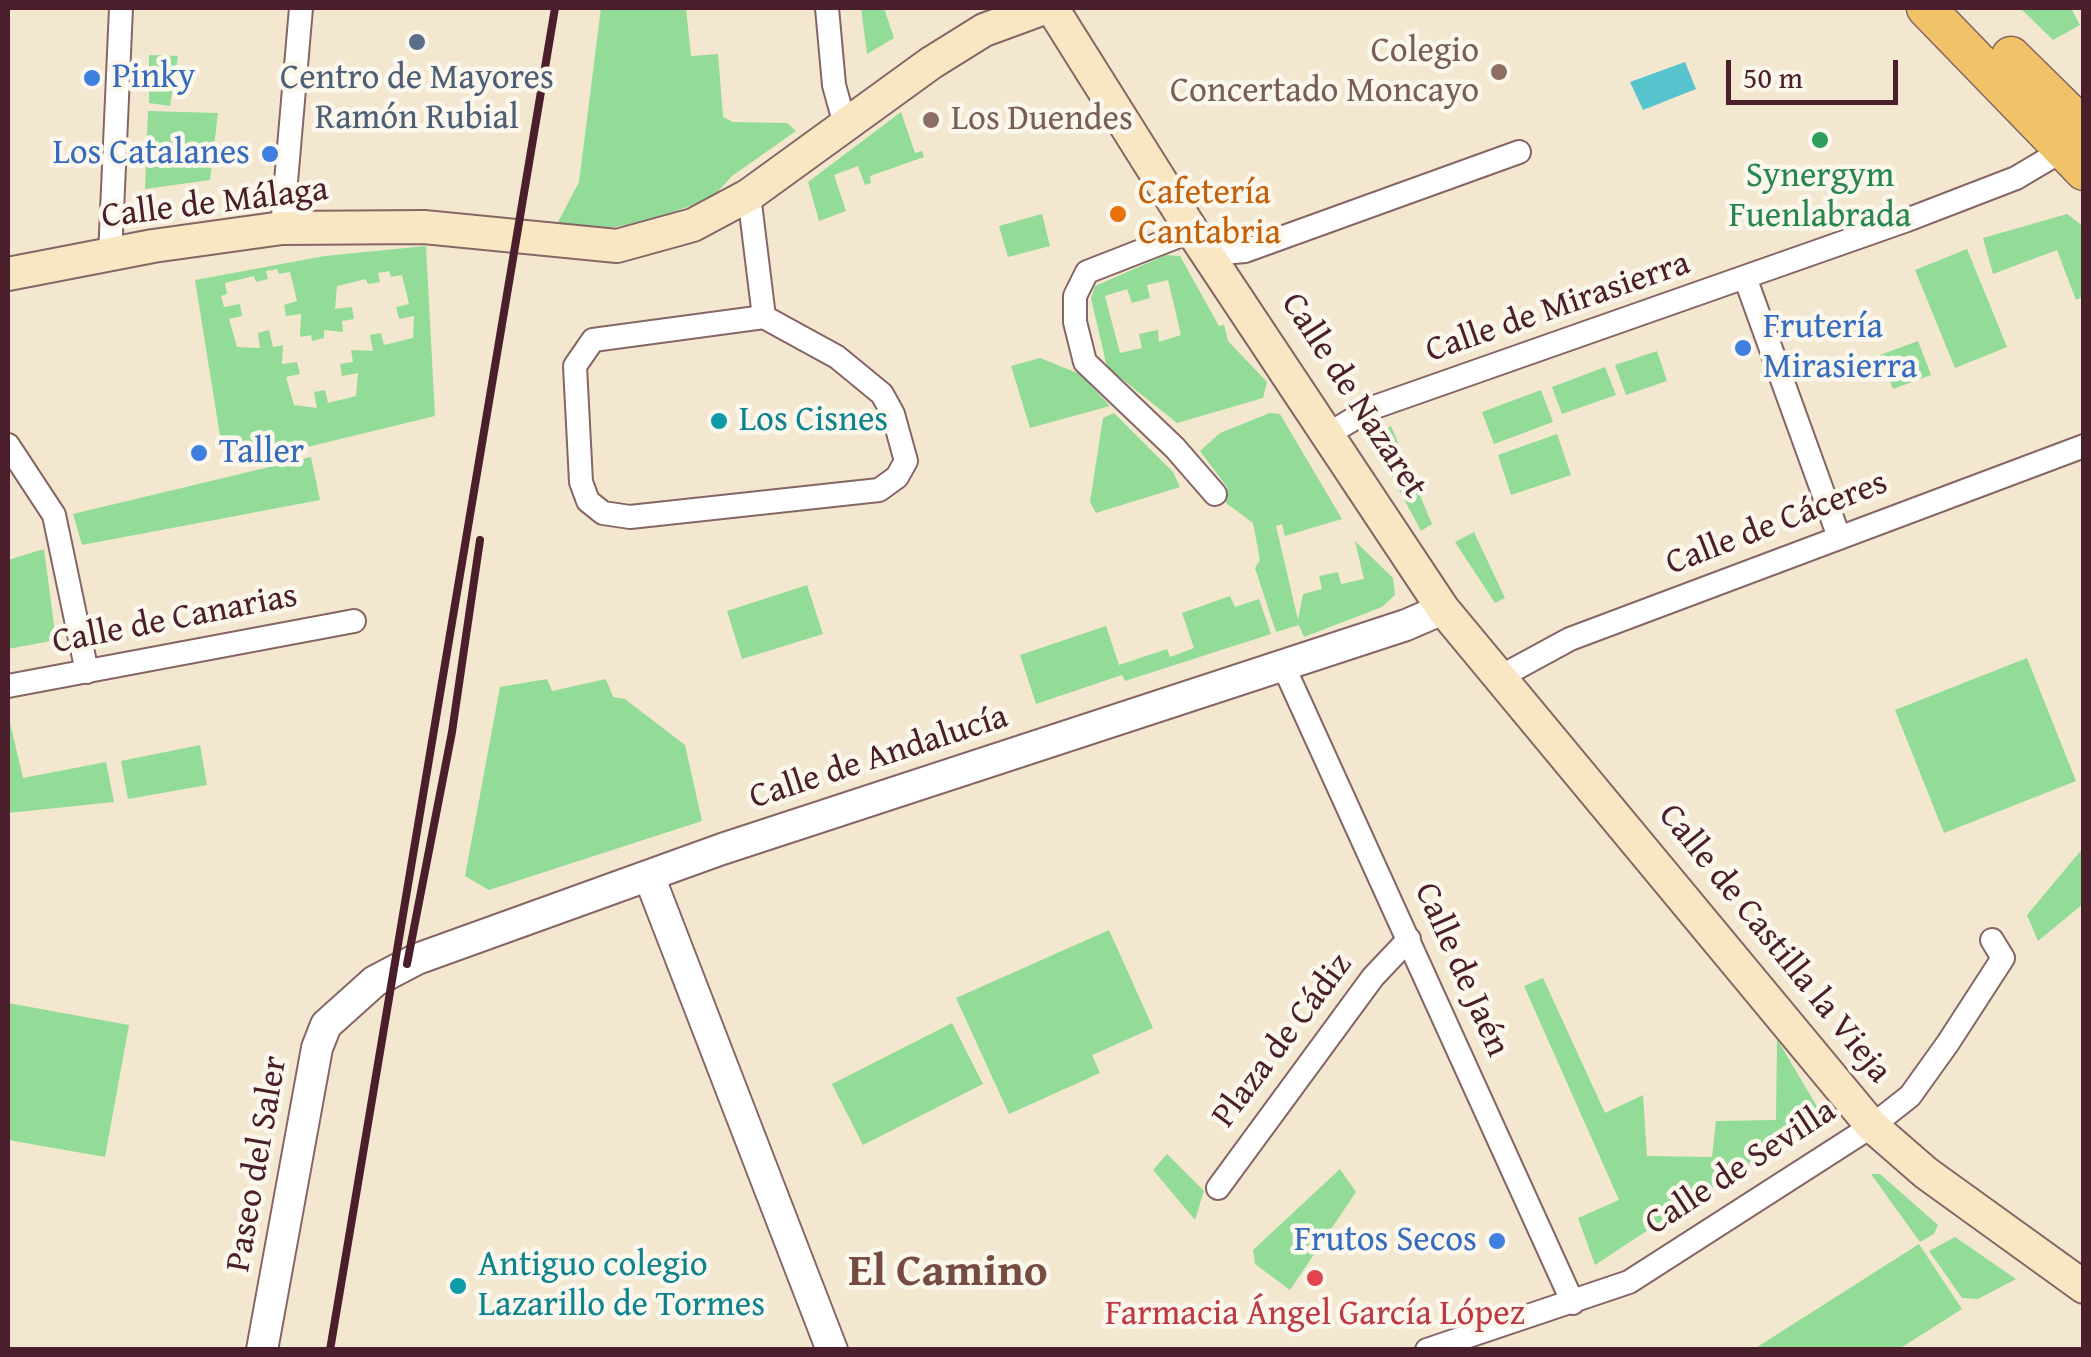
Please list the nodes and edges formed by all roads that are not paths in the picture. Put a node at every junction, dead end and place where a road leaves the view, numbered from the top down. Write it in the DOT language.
graph roads {
  1 [pos="121,8"];
  2 [pos="301,8"];
  3 [pos="827,8"];
  4 [pos="1044,8"];
  5 [pos="1052,8"];
  6 [pos="1926,8"];
  7 [pos="1962,8"];
  8 [pos="845,125"];
  9 [pos="2079,146"];
  10 [pos="1519,152"];
  11 [pos="749,195"];
  12 [pos="282,228"];
  13 [pos="1201,242"];
  14 [pos="110,256"];
  15 [pos="8,274"];
  16 [pos="1746,280"];
  17 [pos="764,317"];
  18 [pos="1330,433"];
  19 [pos="8,445"];
  20 [pos="2084,446"];
  21 [pos="1215,494"];
  22 [pos="1839,537"];
  23 [pos="1443,608"];
  24 [pos="354,621"];
  25 [pos="1284,665"];
  26 [pos="87,672"];
  27 [pos="1500,676"];
  28 [pos="8,686"];
  29 [pos="649,876"];
  30 [pos="1409,938"];
  31 [pos="1992,940"];
  32 [pos="350,1003"];
  33 [pos="1872,1126"];
  34 [pos="1218,1188"];
  35 [pos="2084,1287"];
  36 [pos="1574,1302"];
  37 [pos="262,1350"];
  38 [pos="832,1350"];
  39 [pos="1427,1350"];
  1 -- 14 [label="street"];
  2 -- 12 [label="street"];
  3 -- 8 [label="street"];
  4 -- 8 [label="main road, Calle de Málaga"];
  5 -- 13 [label="main road, Calle de Nazaret"];
  6 -- 9 [label="main road"];
  7 -- 9 [label="main road"];
  8 -- 11 [label="main road, Calle de Málaga"];
  9 -- 16 [label="street, Calle de Mirasierra"];
  10 -- 13 [label="street"];
  11 -- 12 [label="main road, Calle de Málaga"];
  11 -- 17 [label="street"];
  12 -- 14 [label="main road, Calle de Málaga"];
  13 -- 18 [label="main road, Calle de Nazaret"];
  13 -- 21 [label="street"];
  14 -- 15 [label="main road, Calle de Málaga"];
  16 -- 18 [label="street, Calle de Mirasierra"];
  16 -- 22 [label="street"];
  17 -- 17 [label="street"];
  18 -- 23 [label="main road, Calle de Nazaret"];
  19 -- 26 [label="street"];
  20 -- 22 [label="street, Calle de Cáceres"];
  22 -- 27 [label="street, Calle de Cáceres"];
  23 -- 25 [label="street, Calle de Andalucía"];
  23 -- 27 [label="main road, Calle de Castilla la Vieja"];
  24 -- 26 [label="street, Calle de Canarias"];
  25 -- 29 [label="street, Calle de Andalucía"];
  25 -- 30 [label="street, Calle de Jaén"];
  26 -- 28 [label="street, Calle de Canarias"];
  27 -- 33 [label="main road, Calle de Castilla la Vieja"];
  29 -- 32 [label="street, Calle de Andalucía"];
  29 -- 38 [label="street"];
  30 -- 34 [label="street, Plaza de Cádiz"];
  30 -- 36 [label="street, Calle de Jaén"];
  31 -- 33 [label="street, Calle de Sevilla"];
  32 -- 37 [label="street, Paseo del Saler"];
  33 -- 35 [label="main road, Calle de Castilla la Vieja"];
  33 -- 36 [label="street, Calle de Sevilla"];
  36 -- 39 [label="street, Calle de Sevilla"];
}
